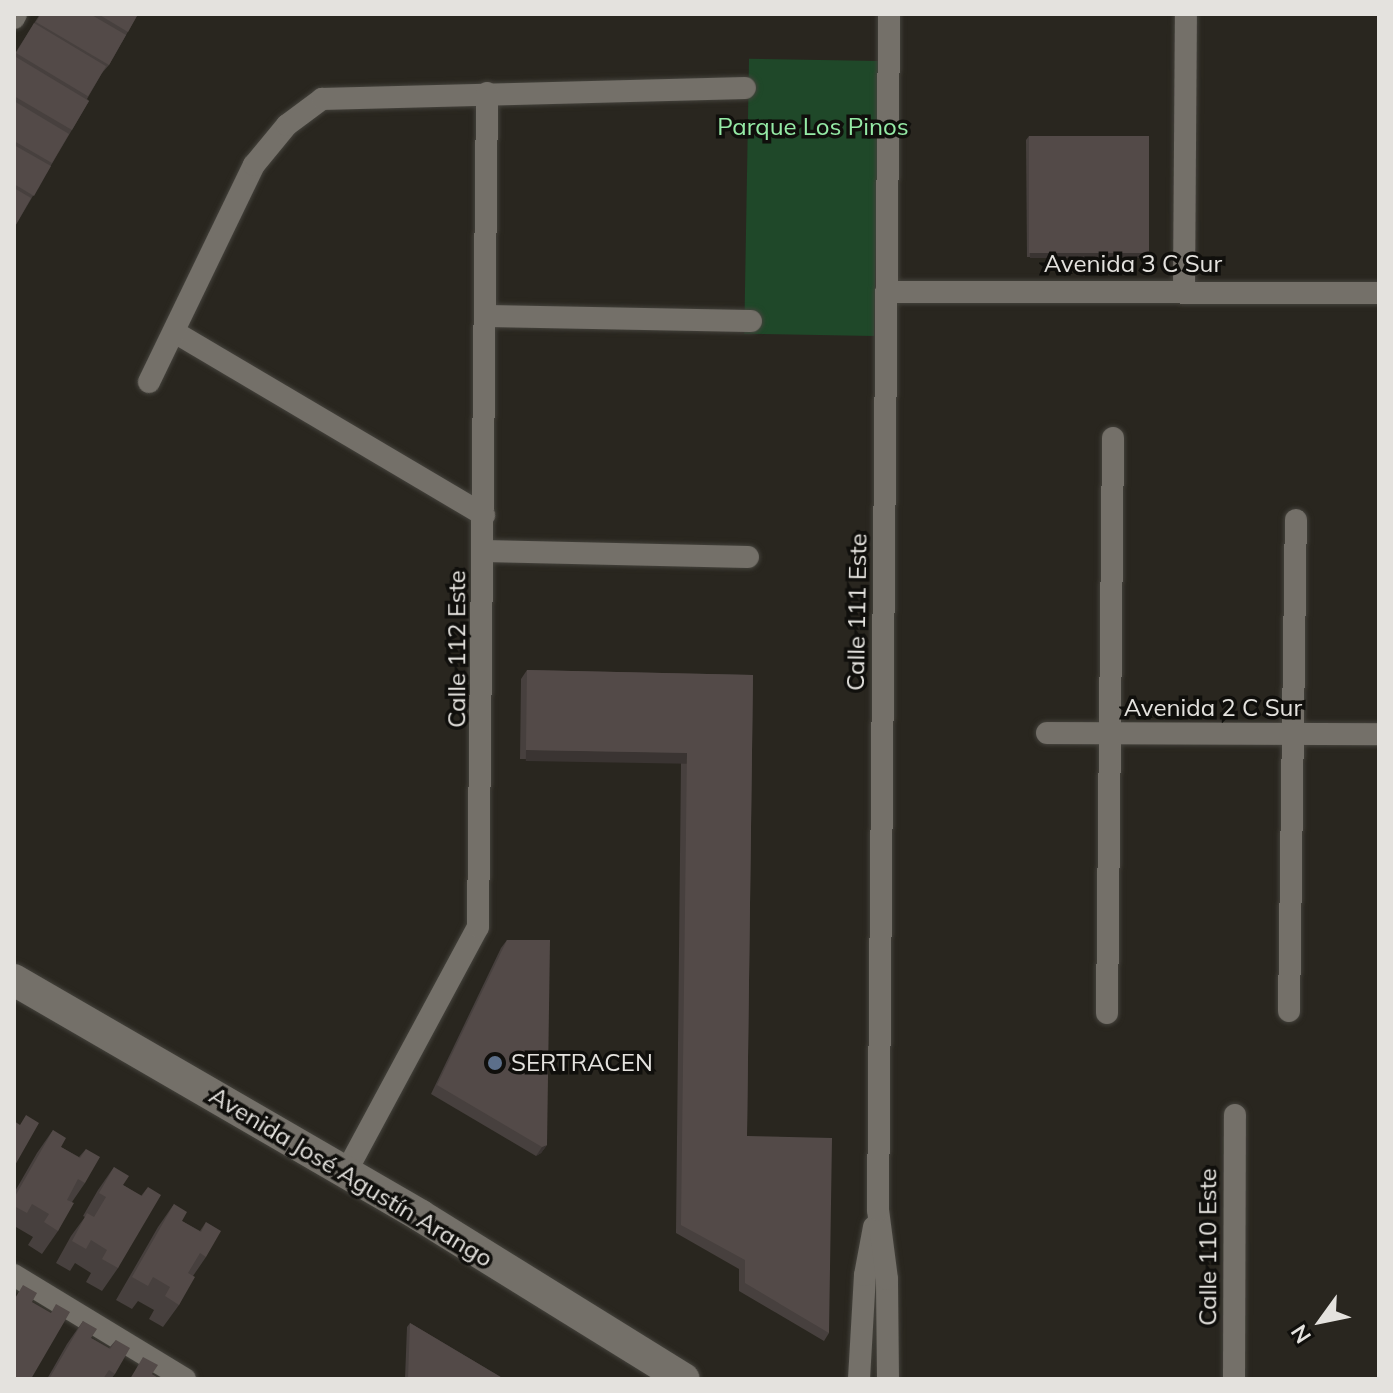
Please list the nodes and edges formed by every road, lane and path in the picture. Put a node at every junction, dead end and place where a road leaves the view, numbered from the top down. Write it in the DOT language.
graph roads {
  1 [pos="889,14"];
  2 [pos="1186,14"];
  3 [pos="745,88"];
  4 [pos="487,93"];
  5 [pos="1184,289"];
  6 [pos="886,292"];
  7 [pos="1379,293"];
  8 [pos="486,316"];
  9 [pos="751,321"];
  10 [pos="176,333"];
  11 [pos="149,382"];
  12 [pos="1113,438"];
  13 [pos="484,515"];
  14 [pos="1296,520"];
  15 [pos="484,551"];
  16 [pos="748,557"];
  17 [pos="1047,733"];
  18 [pos="1110,733"];
  19 [pos="1293,734"];
  20 [pos="1379,734"];
  21 [pos="17,987"];
  22 [pos="1289,1011"];
  23 [pos="1107,1013"];
  24 [pos="1235,1115"];
  25 [pos="346,1172"];
  26 [pos="878,1210"];
  27 [pos="14,1275"];
  28 [pos="185,1379"];
  29 [pos="684,1379"];
  30 [pos="859,1379"];
  31 [pos="888,1379"];
  32 [pos="1234,1379"];
  1 -- 6 [label="street, Calle 111 Este"];
  2 -- 5 [label="street"];
  3 -- 4 [label="street"];
  4 -- 8 [label="street, Calle 112 Este"];
  4 -- 10 [label="street"];
  5 -- 6 [label="street, Avenida 3 C Sur"];
  5 -- 7 [label="street, Avenida 3 C Sur"];
  6 -- 26 [label="street, Calle 111 Este"];
  8 -- 9 [label="street"];
  8 -- 13 [label="street, Calle 112 Este"];
  10 -- 11 [label="street"];
  10 -- 13 [label="street"];
  12 -- 18 [label="street"];
  13 -- 15 [label="street, Calle 112 Este"];
  14 -- 19 [label="street"];
  15 -- 16 [label="street"];
  15 -- 25 [label="street, Calle 112 Este"];
  17 -- 18 [label="street, Avenida 2 C Sur"];
  18 -- 19 [label="street, Avenida 2 C Sur"];
  18 -- 23 [label="street"];
  19 -- 20 [label="street, Avenida 2 C Sur"];
  19 -- 22 [label="street"];
  21 -- 25 [label="main road, Avenida José Agustín Arango"];
  24 -- 32 [label="street, Calle 110 Este"];
  25 -- 29 [label="main road, Avenida José Agustín Arango"];
  26 -- 30 [label="street, Calle 111 Este"];
  26 -- 31 [label="street, Calle 111 Este"];
  27 -- 28 [label="street"];
}
